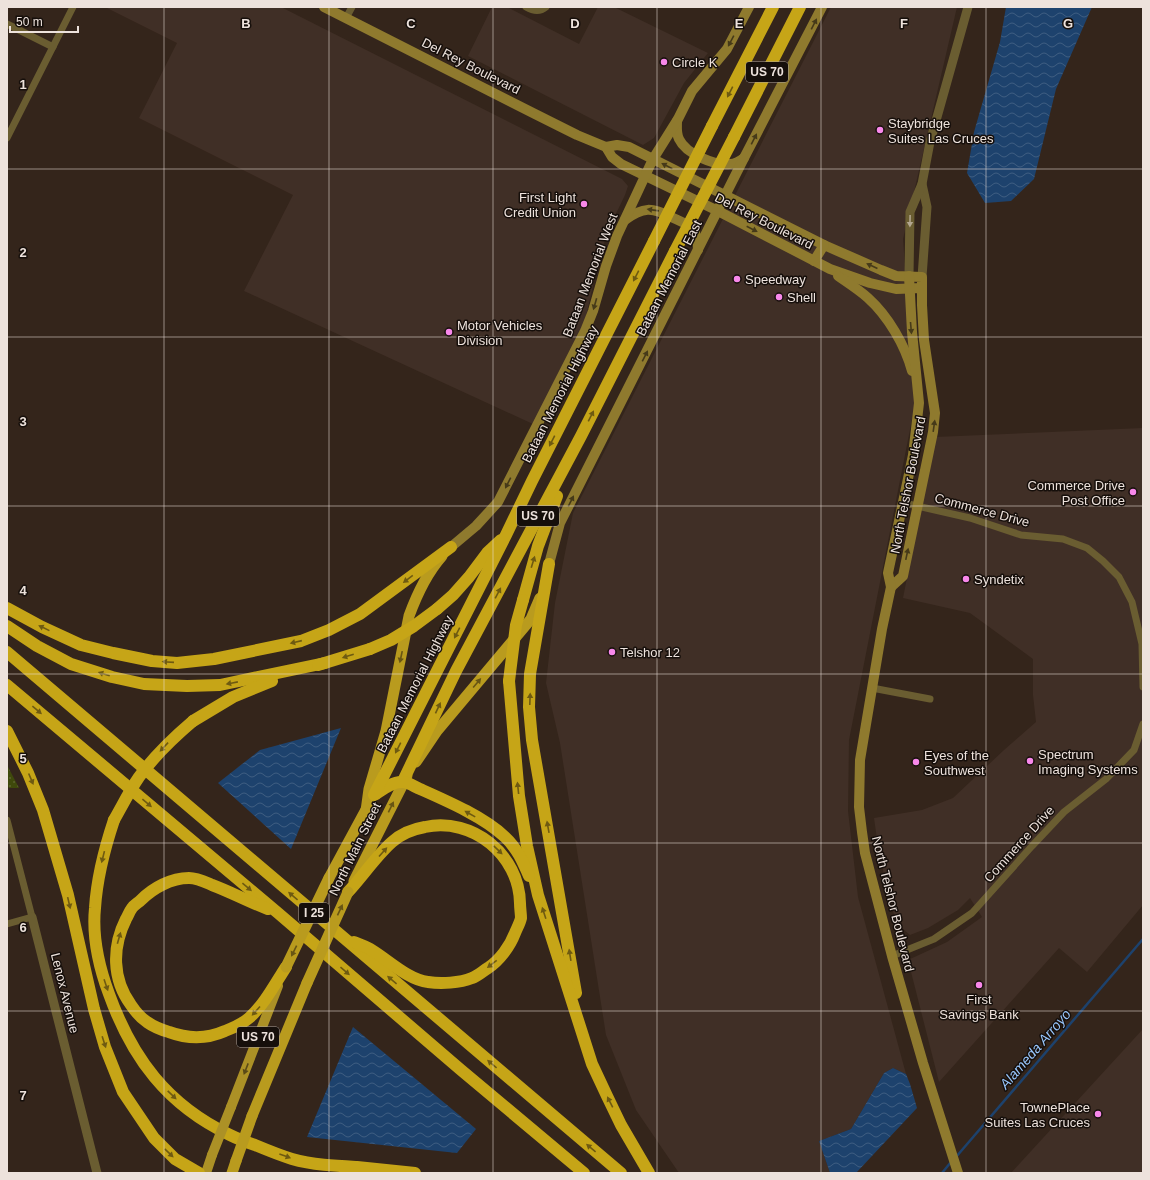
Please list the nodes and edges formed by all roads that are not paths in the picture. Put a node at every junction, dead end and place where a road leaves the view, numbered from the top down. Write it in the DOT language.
graph roads {
  1 [pos="73,7"];
  2 [pos="324,7"];
  3 [pos="352,7"];
  4 [pos="526,7"];
  5 [pos="546,7"];
  6 [pos="749,7"];
  7 [pos="773,7"];
  8 [pos="800,7"];
  9 [pos="822,7"];
  10 [pos="968,7"];
  11 [pos="346,18"];
  12 [pos="7,24"];
  13 [pos="53,47"];
  14 [pos="678,119"];
  15 [pos="7,138"];
  16 [pos="606,147"];
  17 [pos="744,158"];
  18 [pos="654,159"];
  19 [pos="646,177"];
  20 [pos="922,184"];
  21 [pos="726,196"];
  22 [pos="718,211"];
  23 [pos="624,220"];
  24 [pos="824,245"];
  25 [pos="698,250"];
  26 [pos="814,261"];
  27 [pos="830,270"];
  28 [pos="909,276"];
  29 [pos="922,277"];
  30 [pos="922,288"];
  31 [pos="909,289"];
  32 [pos="919,403"];
  33 [pos="581,436"];
  34 [pos="904,503"];
  35 [pos="917,506"];
  36 [pos="506,535"];
  37 [pos="451,547"];
  38 [pos="549,564"];
  39 [pos="891,587"];
  40 [pos="7,608"];
  41 [pos="7,626"];
  42 [pos="7,652"];
  43 [pos="325,663"];
  44 [pos="7,685"];
  45 [pos="1143,687"];
  46 [pos="872,688"];
  47 [pos="930,699"];
  48 [pos="1143,724"];
  49 [pos="7,731"];
  50 [pos="404,781"];
  51 [pos="374,795"];
  52 [pos="366,811"];
  53 [pos="7,820"];
  54 [pos="348,892"];
  55 [pos="538,895"];
  56 [pos="278,913"];
  57 [pos="32,917"];
  58 [pos="7,924"];
  59 [pos="341,936"];
  60 [pos="892,956"];
  61 [pos="286,967"];
  62 [pos="583,1035"];
  63 [pos="97,1173"];
  64 [pos="198,1173"];
  65 [pos="206,1173"];
  66 [pos="232,1173"];
  67 [pos="415,1173"];
  68 [pos="584,1173"];
  69 [pos="621,1173"];
  70 [pos="649,1173"];
  71 [pos="958,1173"];
  1 -- 13 [label="street"];
  2 -- 11 [label="main road, Del Rey Boulevard"];
  3 -- 11 [label="street"];
  4 -- 5 [label="street"];
  6 -- 14 [label="main road, Bataan Memorial West, one-way"];
  7 -- 36 [label="highway, Bataan Memorial Highway / US 70, one-way, bridge"];
  33 -- 8 [label="highway, US 70, one-way, bridge"];
  17 -- 9 [label="main road, Bataan Memorial East, one-way"];
  10 -- 20 [label="street"];
  11 -- 16 [label="main road, Del Rey Boulevard"];
  12 -- 13 [label="street"];
  13 -- 15 [label="street"];
  14 -- 17 [label="main road"];
  14 -- 18 [label="main road, Bataan Memorial West"];
  16 -- 18 [label="main road, Del Rey Boulevard"];
  16 -- 19 [label="main road, Del Rey Boulevard"];
  17 -- 21 [label="main road, Bataan Memorial East"];
  18 -- 19 [label="main road, Bataan Memorial West"];
  21 -- 18 [label="main road, Del Rey Boulevard, one-way"];
  19 -- 22 [label="main road, Del Rey Boulevard"];
  19 -- 23 [label="main road, Bataan Memorial West"];
  20 -- 28 [label="street, one-way"];
  20 -- 29 [label="street"];
  21 -- 22 [label="main road, Bataan Memorial East"];
  21 -- 24 [label="main road, Del Rey Boulevard"];
  22 -- 25 [label="main road, Bataan Memorial East"];
  22 -- 26 [label="main road, Del Rey Boulevard, one-way"];
  25 -- 23 [label="main road, one-way"];
  23 -- 37 [label="main road, Bataan Memorial West, one-way"];
  24 -- 26 [label="main road"];
  28 -- 24 [label="main road, Del Rey Boulevard, one-way"];
  38 -- 25 [label="main road, Bataan Memorial East, one-way"];
  26 -- 27 [label="main road, Del Rey Boulevard"];
  27 -- 31 [label="main road, Del Rey Boulevard"];
  27 -- 32 [label="main road"];
  28 -- 29 [label="main road, Del Rey Boulevard"];
  28 -- 31 [label="main road, North Telshor Boulevard"];
  29 -- 30 [label="main road, North Telshor Boulevard"];
  30 -- 31 [label="main road, Del Rey Boulevard"];
  35 -- 30 [label="main road, North Telshor Boulevard, one-way"];
  31 -- 32 [label="main road, North Telshor Boulevard, one-way"];
  32 -- 34 [label="main road, North Telshor Boulevard"];
  50 -- 33 [label="highway, US 70, one-way"];
  55 -- 33 [label="highway, one-way, bridge"];
  34 -- 35 [label="street, Commerce Drive"];
  34 -- 39 [label="main road, North Telshor Boulevard"];
  39 -- 35 [label="main road, North Telshor Boulevard, one-way"];
  35 -- 45 [label="street, Commerce Drive"];
  36 -- 43 [label="highway, one-way, bridge"];
  36 -- 51 [label="highway, Bataan Memorial Highway / US 70, one-way"];
  37 -- 40 [label="highway, one-way"];
  37 -- 52 [label="highway, one-way"];
  50 -- 38 [label="highway, North Main Street, one-way"];
  62 -- 38 [label="highway, one-way"];
  39 -- 46 [label="main road, North Telshor Boulevard"];
  43 -- 41 [label="highway, one-way"];
  59 -- 42 [label="highway, I 25, one-way"];
  43 -- 67 [label="highway, one-way, bridge"];
  44 -- 56 [label="highway, I 25, one-way"];
  46 -- 47 [label="street"];
  46 -- 60 [label="main road, North Telshor Boulevard"];
  48 -- 60 [label="street, Commerce Drive"];
  49 -- 64 [label="highway, one-way"];
  50 -- 51 [label="highway"];
  54 -- 50 [label="highway, North Main Street / US 70, one-way"];
  55 -- 50 [label="highway, one-way"];
  51 -- 52 [label="highway, US 70"];
  52 -- 61 [label="highway, North Main Street / US 70, one-way, bridge"];
  53 -- 57 [label="street, Lenox Avenue"];
  54 -- 59 [label="highway, one-way"];
  66 -- 54 [label="highway, North Main Street / US 70, one-way, bridge"];
  62 -- 55 [label="highway, one-way"];
  61 -- 56 [label="highway, one-way"];
  56 -- 68 [label="highway, I 25, one-way"];
  57 -- 58 [label="street"];
  57 -- 63 [label="street, Lenox Avenue"];
  69 -- 59 [label="highway, I 25, one-way"];
  60 -- 71 [label="main road, North Telshor Boulevard"];
  61 -- 65 [label="main road, North Main Street / US 70, one-way, bridge"];
  70 -- 62 [label="highway, one-way"];
}
